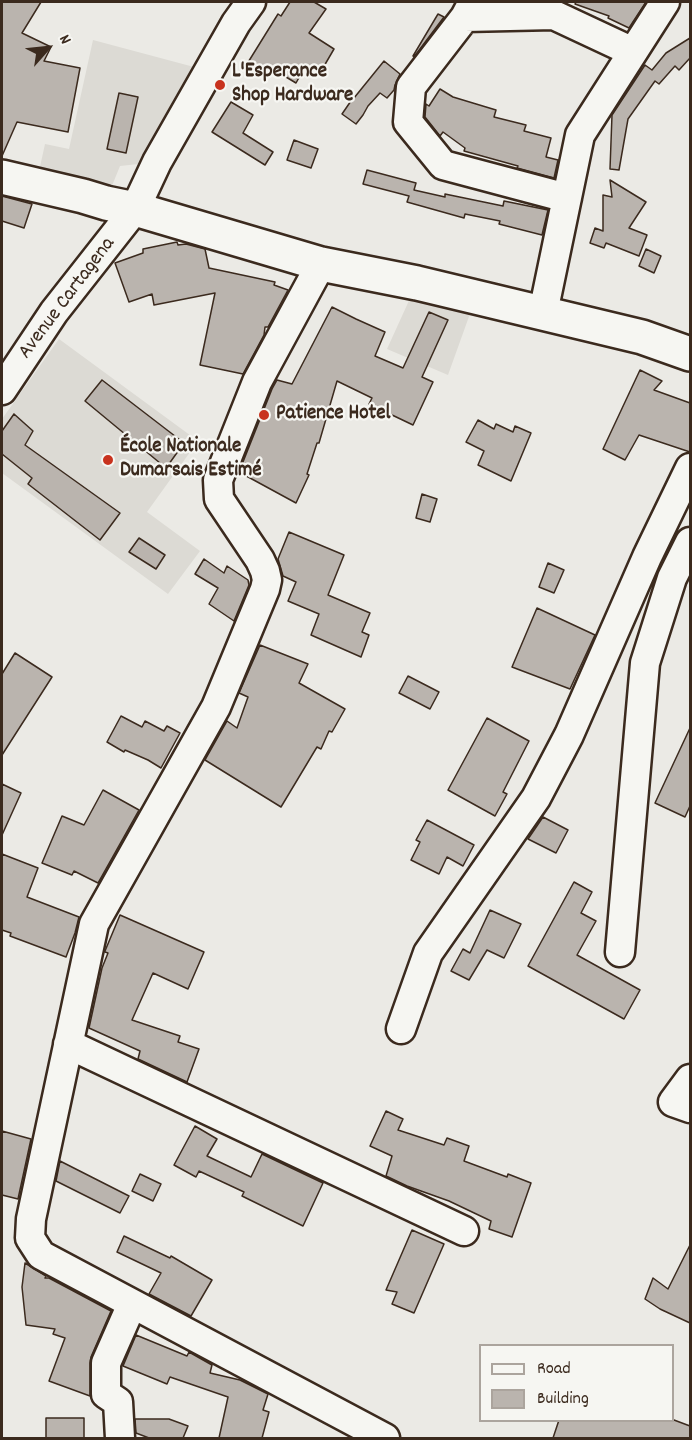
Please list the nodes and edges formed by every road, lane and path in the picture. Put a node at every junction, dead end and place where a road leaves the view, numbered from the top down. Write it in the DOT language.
graph roads {
  1 [pos="251,2"];
  2 [pos="665,2"];
  3 [pos="463,7"];
  4 [pos="633,52"];
  5 [pos="2,177"];
  6 [pos="567,198"];
  7 [pos="135,208"];
  8 [pos="321,264"];
  9 [pos="543,313"];
  10 [pos="690,354"];
  11 [pos="2,390"];
  12 [pos="690,468"];
  13 [pos="690,542"];
  14 [pos="620,952"];
  15 [pos="401,1029"];
  16 [pos="68,1044"];
  17 [pos="690,1079"];
  18 [pos="690,1108"];
  19 [pos="464,1231"];
  20 [pos="132,1304"];
  21 [pos="120,1438"];
  22 [pos="385,1438"];
  1 -- 7 [label="street, Avenue Cartagena"];
  2 -- 4 [label="street"];
  3 -- 4 [label="street"];
  3 -- 6 [label="street"];
  4 -- 6 [label="street"];
  5 -- 7 [label="main road"];
  6 -- 9 [label="street"];
  7 -- 8 [label="main road"];
  7 -- 11 [label="street, Avenue Cartagena"];
  8 -- 9 [label="main road"];
  8 -- 16 [label="street"];
  9 -- 10 [label="main road"];
  12 -- 15 [label="street"];
  13 -- 14 [label="street"];
  16 -- 19 [label="street"];
  16 -- 20 [label="street"];
  17 -- 18 [label="street"];
  20 -- 21 [label="street"];
  20 -- 22 [label="street"];
}
